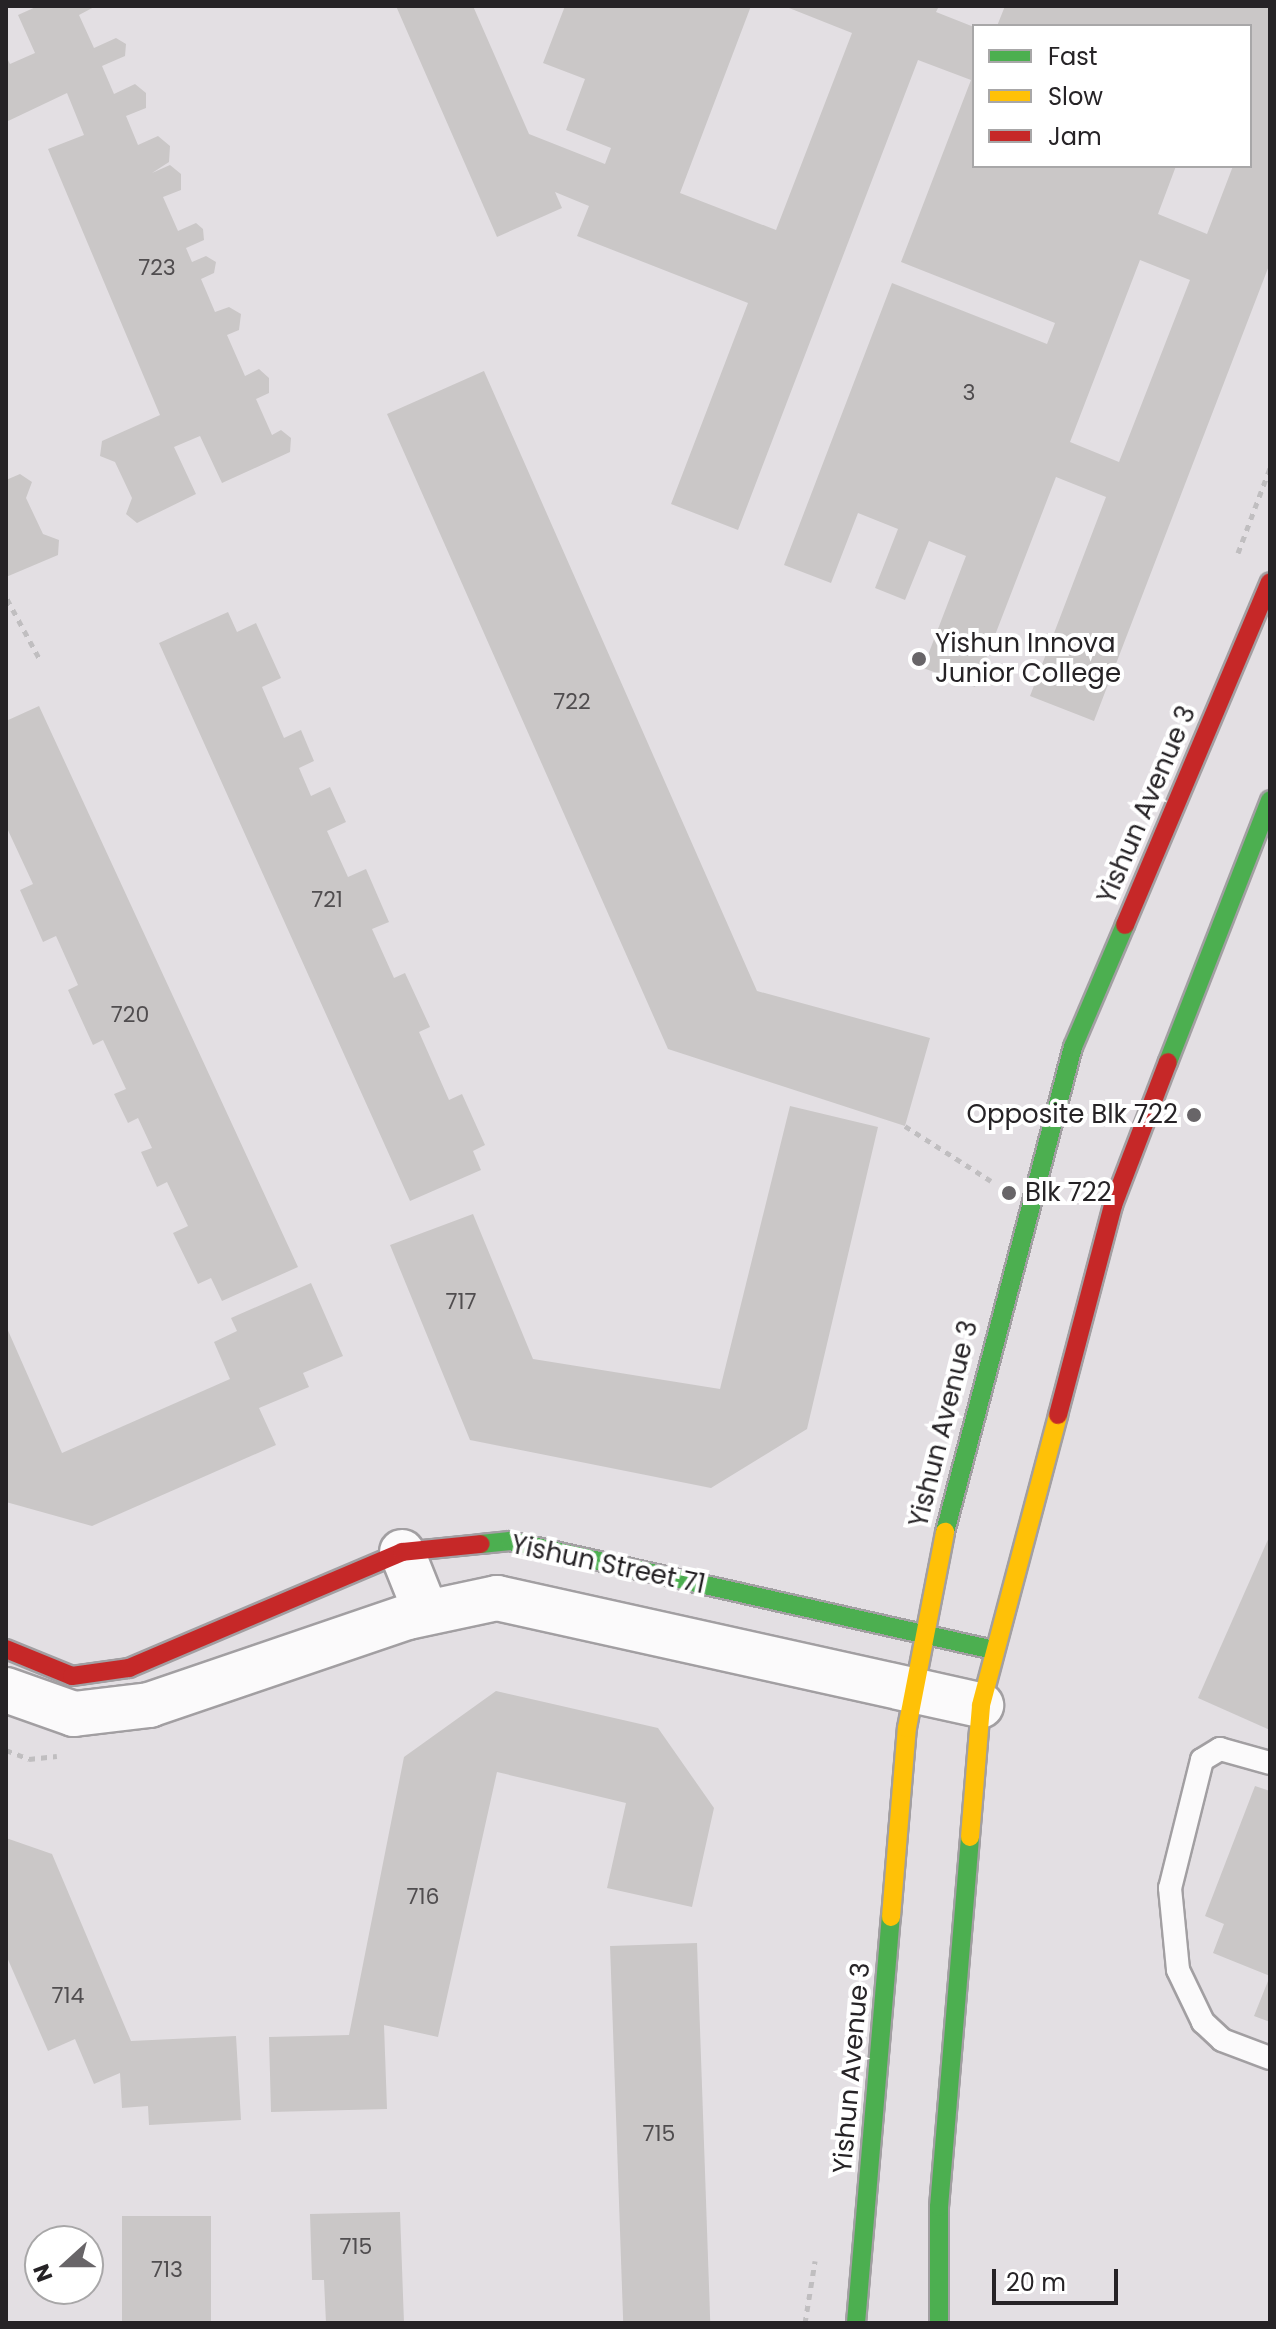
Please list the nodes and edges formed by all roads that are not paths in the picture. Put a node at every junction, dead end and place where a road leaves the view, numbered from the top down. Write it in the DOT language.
graph roads {
  1 [pos="1270,582"];
  2 [pos="1270,800"];
  3 [pos="402,1552"];
  4 [pos="426,1612"];
  5 [pos="923,1634"];
  6 [pos="6,1649"];
  7 [pos="993,1650"];
  8 [pos="914,1688"];
  9 [pos="6,1690"];
  10 [pos="981,1705"];
  11 [pos="1270,1763"];
  12 [pos="1270,2058"];
  13 [pos="856,2323"];
  14 [pos="939,2323"];
  1 -- 5 [label="main road, Yishun Avenue 3"];
  2 -- 7 [label="main road"];
  3 -- 4 [label="street"];
  3 -- 5 [label="main road, Yishun Street 71"];
  3 -- 6 [label="main road, Yishun Street 71"];
  4 -- 8 [label="street"];
  4 -- 9 [label="street"];
  5 -- 7 [label="main road, Yishun Street 71"];
  5 -- 8 [label="main road, Yishun Avenue 3"];
  7 -- 10 [label="main road"];
  8 -- 10 [label="street"];
  8 -- 13 [label="main road, Yishun Avenue 3"];
  10 -- 14 [label="main road"];
  11 -- 12 [label="lane"];
}
